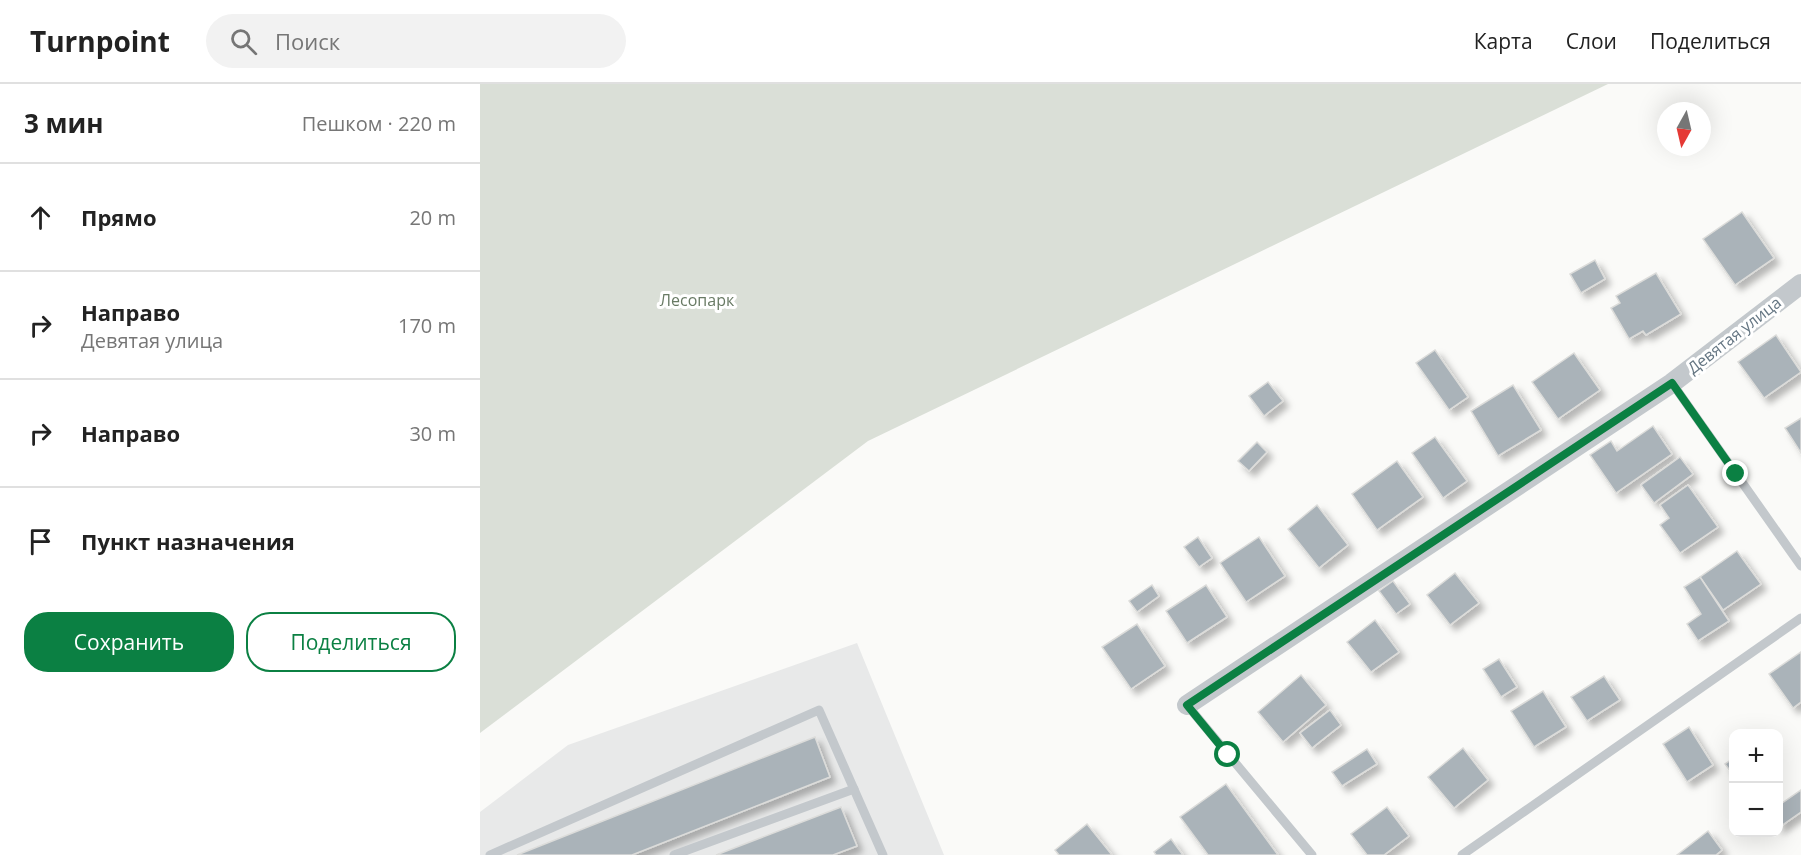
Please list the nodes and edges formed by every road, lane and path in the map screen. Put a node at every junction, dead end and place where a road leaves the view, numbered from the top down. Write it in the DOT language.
graph roads {
  1 [pos="1801,284"];
  2 [pos="1672,383"];
  3 [pos="1801,566"];
  4 [pos="1801,618"];
  5 [pos="1187,705"];
  6 [pos="854,789"];
  7 [pos="490,855"];
  8 [pos="674,855"];
  9 [pos="883,855"];
  10 [pos="1312,855"];
  11 [pos="1462,855"];
  1 -- 2 [label="street, Девятая улица"];
  2 -- 3 [label="lane"];
  2 -- 5 [label="street, Девятая улица"];
  4 -- 11 [label="lane"];
  5 -- 10 [label="lane"];
  6 -- 7 [label="lane"];
  6 -- 8 [label="lane"];
  6 -- 9 [label="lane"];
}
